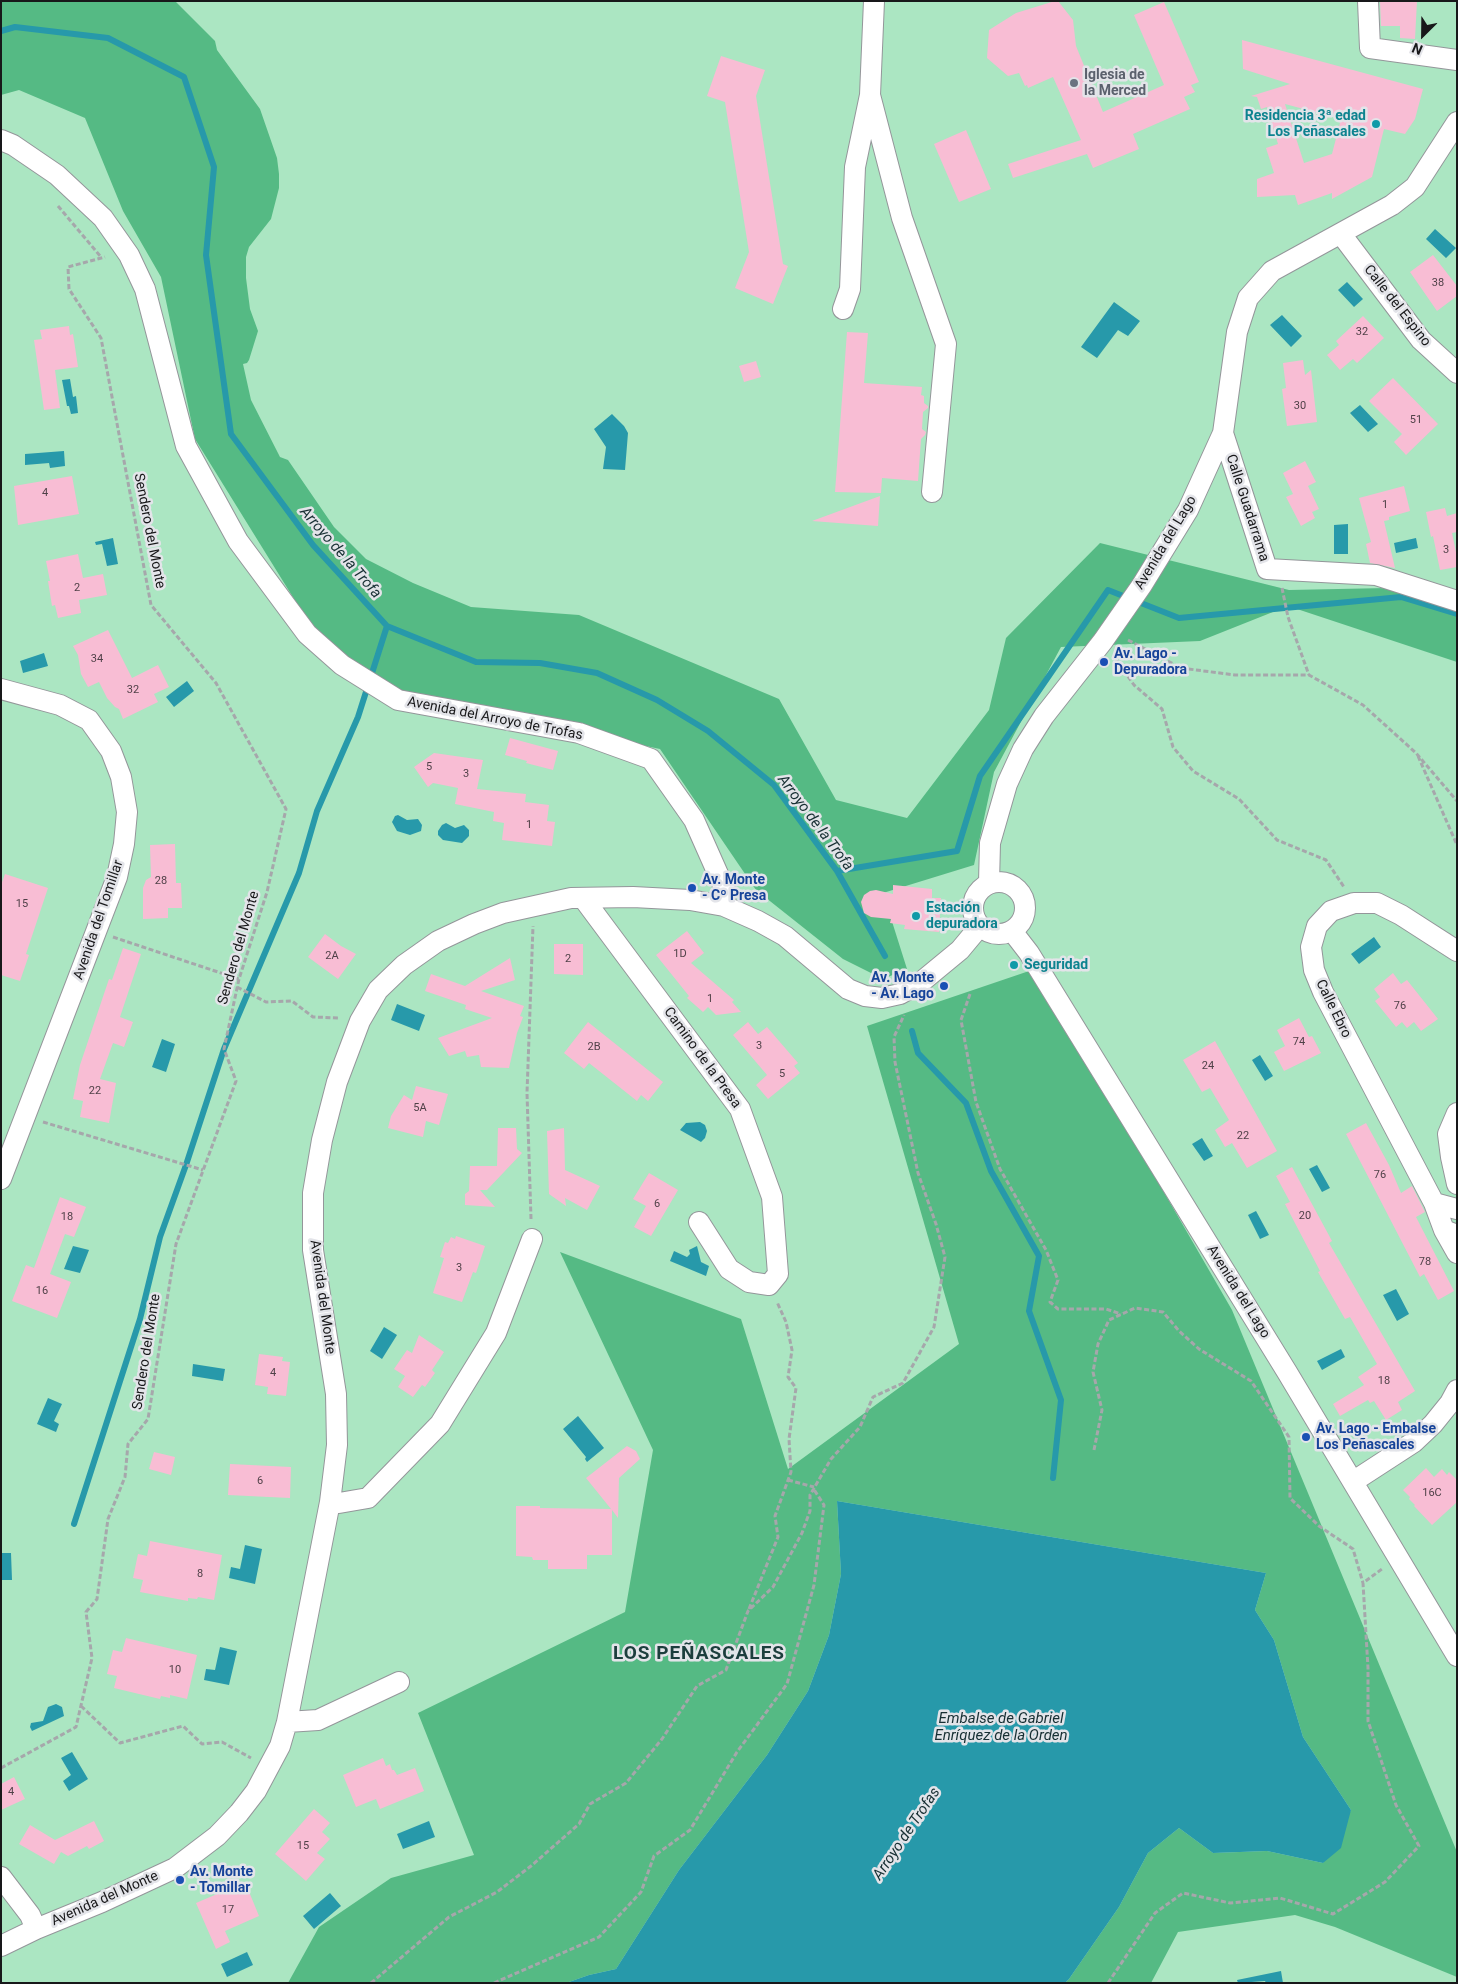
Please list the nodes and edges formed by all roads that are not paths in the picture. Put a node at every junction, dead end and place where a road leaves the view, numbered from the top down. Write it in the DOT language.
graph roads {
  1 [pos="874,1"];
  2 [pos="1368,1"];
  3 [pos="1457,60"];
  4 [pos="870,95"];
  5 [pos="1457,122"];
  6 [pos="1,140"];
  7 [pos="1341,234"];
  8 [pos="843,309"];
  9 [pos="1457,373"];
  10 [pos="1223,433"];
  11 [pos="932,492"];
  12 [pos="1457,601"];
  13 [pos="1,689"];
  14 [pos="989,883"];
  15 [pos="583,898"];
  16 [pos="724,906"];
  17 [pos="980,926"];
  18 [pos="1012,931"];
  19 [pos="1457,951"];
  20 [pos="1457,1113"];
  21 [pos="1,1179"];
  22 [pos="1457,1184"];
  23 [pos="1434,1203"];
  24 [pos="1457,1209"];
  25 [pos="699,1222"];
  26 [pos="1450,1232"];
  27 [pos="532,1239"];
  28 [pos="1457,1253"];
  29 [pos="1457,1390"];
  30 [pos="1354,1481"];
  31 [pos="330,1502"];
  32 [pos="1457,1656"];
  33 [pos="399,1682"];
  34 [pos="287,1722"];
  35 [pos="1,1877"];
  36 [pos="36,1929"];
  37 [pos="1,1946"];
  1 -- 4 [label="street"];
  2 -- 3 [label="street"];
  4 -- 8 [label="street"];
  4 -- 11 [label="street"];
  5 -- 7 [label="street, Avenida del Lago"];
  6 -- 16 [label="street, Avenida del Arroyo de Trofas"];
  7 -- 9 [label="street, Calle del Espino"];
  7 -- 10 [label="street, Avenida del Lago"];
  10 -- 12 [label="street, Calle Guadarrama"];
  10 -- 14 [label="street, Avenida del Lago"];
  13 -- 21 [label="street, Avenida del Tomillar"];
  14 -- 17 [label="street"];
  14 -- 18 [label="street"];
  15 -- 16 [label="street, Avenida del Monte"];
  15 -- 25 [label="street, Camino de la Presa"];
  15 -- 31 [label="street, Avenida del Monte"];
  16 -- 17 [label="street, Avenida del Monte"];
  17 -- 18 [label="street"];
  18 -- 30 [label="street, Avenida del Lago"];
  19 -- 23 [label="street, Calle Ebro"];
  20 -- 22 [label="street"];
  23 -- 24 [label="street"];
  23 -- 26 [label="street, Calle Ebro"];
  26 -- 28 [label="street, Calle Ebro"];
  27 -- 31 [label="street"];
  29 -- 30 [label="street"];
  30 -- 32 [label="street, Avenida del Lago"];
  31 -- 34 [label="street, Avenida del Monte"];
  33 -- 34 [label="street"];
  34 -- 36 [label="street, Avenida del Monte"];
  35 -- 36 [label="street"];
  36 -- 37 [label="street, Avenida del Monte"];
}
